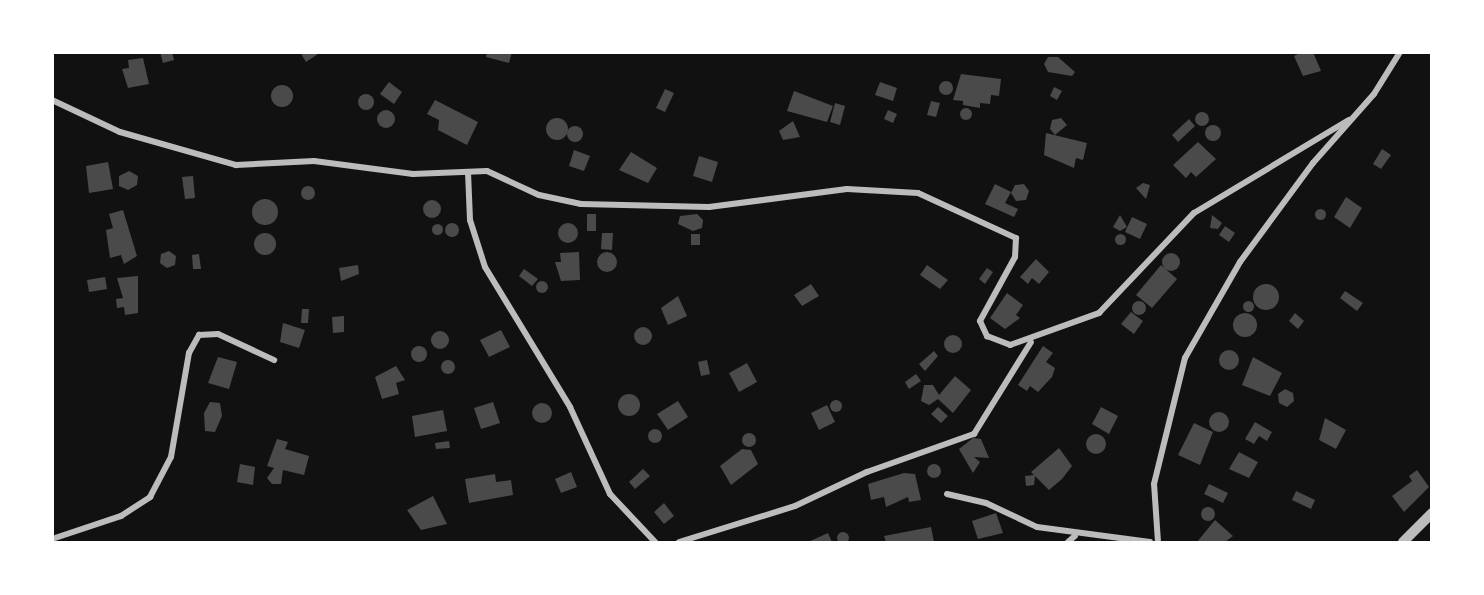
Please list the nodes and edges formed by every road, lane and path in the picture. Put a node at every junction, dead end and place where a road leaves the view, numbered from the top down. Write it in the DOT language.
graph roads {
  1 [pos="1400,52"];
  2 [pos="52,100"];
  3 [pos="1349,120"];
  4 [pos="468,172"];
  5 [pos="1031,342"];
  6 [pos="274,360"];
  7 [pos="948,494"];
  8 [pos="1431,513"];
  9 [pos="1075,536"];
  10 [pos="52,538"];
  11 [pos="655,543"];
  12 [pos="679,543"];
  13 [pos="1068,543"];
  14 [pos="1150,543"];
  15 [pos="1158,543"];
  16 [pos="1403,543"];
  1 -- 3 [label="street"];
  2 -- 4 [label="street"];
  3 -- 5 [label="street"];
  3 -- 15 [label="street"];
  4 -- 5 [label="street"];
  4 -- 11 [label="street"];
  5 -- 12 [label="street"];
  6 -- 10 [label="street"];
  7 -- 9 [label="street"];
  8 -- 16 [label="street"];
  9 -- 13 [label="street"];
  9 -- 14 [label="street"];
}
